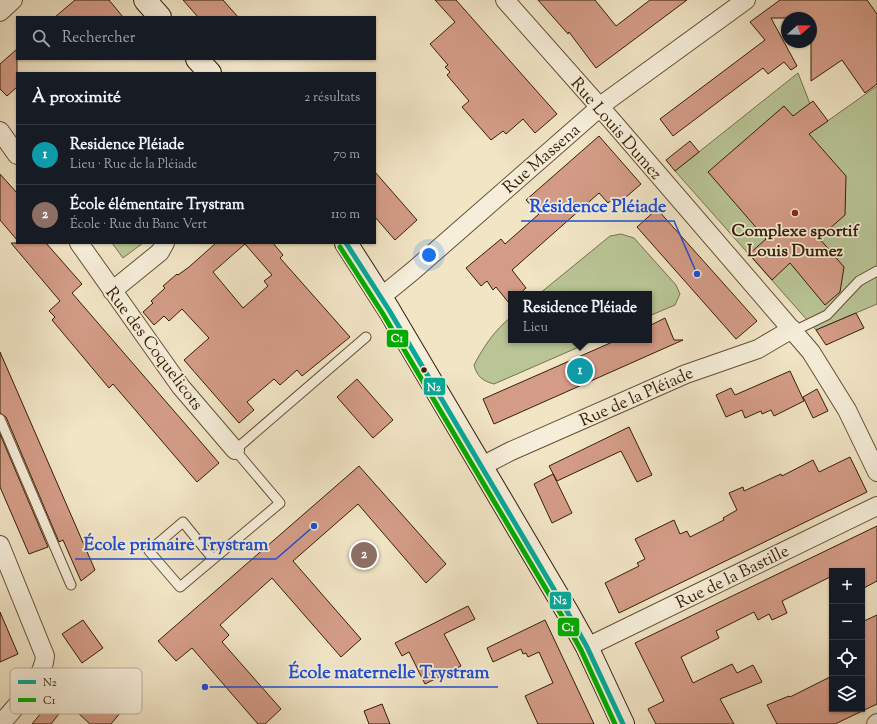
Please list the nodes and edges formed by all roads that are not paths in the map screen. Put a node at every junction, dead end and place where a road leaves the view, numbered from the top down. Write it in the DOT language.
graph roads {
  1 [pos="13,0"];
  2 [pos="145,0"];
  3 [pos="505,0"];
  4 [pos="746,0"];
  5 [pos="725,6"];
  6 [pos="0,12"];
  7 [pos="159,16"];
  8 [pos="198,60"];
  9 [pos="209,72"];
  10 [pos="599,108"];
  11 [pos="0,131"];
  12 [pos="16,154"];
  13 [pos="80,244"];
  14 [pos="164,244"];
  15 [pos="347,244"];
  16 [pos="877,271"];
  17 [pos="112,291"];
  18 [pos="381,297"];
  19 [pos="793,330"];
  20 [pos="366,337"];
  21 [pos="0,419"];
  22 [pos="235,450"];
  23 [pos="482,466"];
  24 [pos="877,472"];
  25 [pos="877,506"];
  26 [pos="0,546"];
  27 [pos="213,559"];
  28 [pos="71,585"];
  29 [pos="587,647"];
  30 [pos="43,668"];
  31 [pos="10,712"];
  32 [pos="619,719"];
  33 [pos="0,724"];
  1 -- 6 [label="street"];
  2 -- 7 [label="street"];
  3 -- 10 [label="street, Rue Louis Dumez"];
  4 -- 5 [label="street, Rue Massena"];
  5 -- 10 [label="street, Rue Massena"];
  8 -- 9 [label="street"];
  10 -- 18 [label="street, Rue Massena"];
  10 -- 19 [label="street, Rue Louis Dumez"];
  11 -- 12 [label="street"];
  13 -- 17 [label="street, Rue des Coquelicots"];
  14 -- 17 [label="street"];
  15 -- 18 [label="street"];
  16 -- 19 [label="lane"];
  17 -- 22 [label="street, Rue des Coquelicots"];
  18 -- 23 [label="street"];
  19 -- 23 [label="street, Rue de la Pléiade"];
  19 -- 24 [label="street, Rue Louis Dumez"];
  20 -- 22 [label="lane"];
  21 -- 28 [label="lane"];
  22 -- 27 [label="lane"];
  23 -- 29 [label="street"];
  25 -- 29 [label="street, Rue de la Bastille"];
  26 -- 30 [label="street"];
  27 -- 27 [label="lane"];
  29 -- 32 [label="street"];
  31 -- 33 [label="street"];
}
